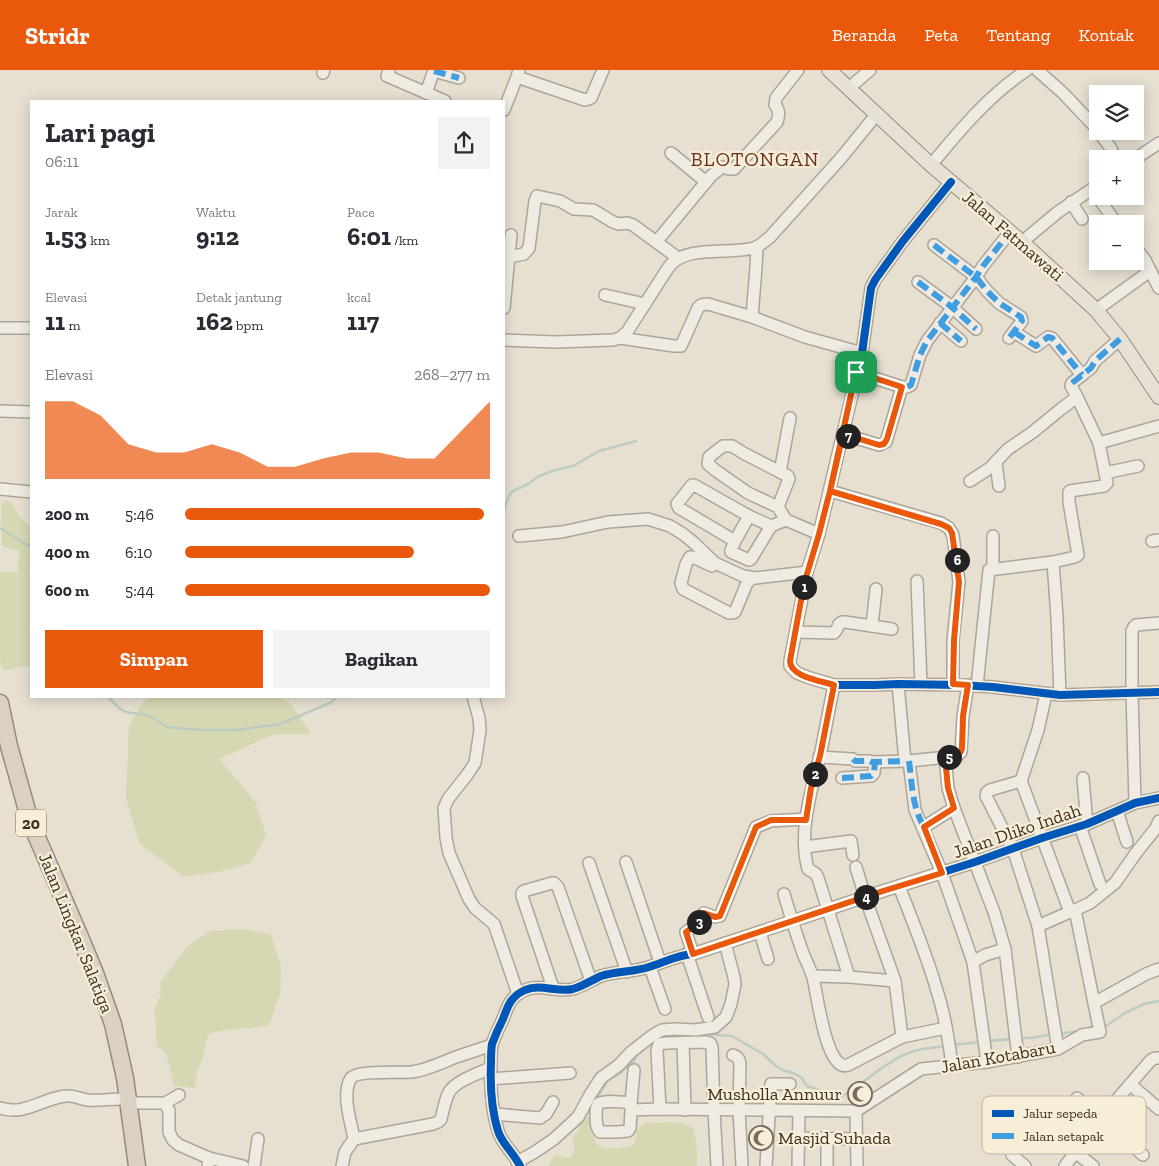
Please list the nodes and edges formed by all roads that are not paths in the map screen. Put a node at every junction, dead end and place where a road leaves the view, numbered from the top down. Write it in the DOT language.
graph roads {
  1 [pos="389,70"];
  2 [pos="434,70"];
  3 [pos="603,70"];
  4 [pos="798,70"];
  5 [pos="829,70"];
  6 [pos="870,70"];
  7 [pos="1027,70"];
  8 [pos="1037,70"];
  9 [pos="518,73"];
  10 [pos="459,78"];
  11 [pos="849,88"];
  12 [pos="426,93"];
  13 [pos="443,100"];
  14 [pos="505,107"];
  15 [pos="876,115"];
  16 [pos="1089,120"];
  17 [pos="1159,143"];
  18 [pos="671,153"];
  19 [pos="1144,153"];
  20 [pos="931,165"];
  21 [pos="706,182"];
  22 [pos="951,182"];
  23 [pos="1089,191"];
  24 [pos="1071,202"];
  25 [pos="1082,219"];
  26 [pos="1010,232"];
  27 [pos="511,235"];
  28 [pos="657,242"];
  29 [pos="1022,242"];
  30 [pos="934,245"];
  31 [pos="757,247"];
  32 [pos="509,257"];
  33 [pos="678,258"];
  34 [pos="1144,261"];
  35 [pos="1150,271"];
  36 [pos="976,277"];
  37 [pos="918,282"];
  38 [pos="1159,288"];
  39 [pos="605,295"];
  40 [pos="505,298"];
  41 [pos="645,304"];
  42 [pos="952,307"];
  43 [pos="1096,310"];
  44 [pos="752,317"];
  45 [pos="940,323"];
  46 [pos="0,328"];
  47 [pos="30,328"];
  48 [pos="976,330"];
  49 [pos="620,338"];
  50 [pos="1120,339"];
  51 [pos="505,340"];
  52 [pos="960,341"];
  53 [pos="862,353"];
  54 [pos="856,372"];
  55 [pos="1082,375"];
  56 [pos="902,387"];
  57 [pos="1157,388"];
  58 [pos="1077,398"];
  59 [pos="0,412"];
  60 [pos="30,412"];
  61 [pos="790,418"];
  62 [pos="1159,426"];
  63 [pos="843,434"];
  64 [pos="1099,443"];
  65 [pos="996,463"];
  66 [pos="1138,466"];
  67 [pos="780,472"];
  68 [pos="1105,473"];
  69 [pos="970,481"];
  70 [pos="999,486"];
  71 [pos="0,489"];
  72 [pos="830,491"];
  73 [pos="30,492"];
  74 [pos="778,507"];
  75 [pos="749,516"];
  76 [pos="786,520"];
  77 [pos="771,526"];
  78 [pos="819,534"];
  79 [pos="519,536"];
  80 [pos="993,536"];
  81 [pos="735,541"];
  82 [pos="1052,562"];
  83 [pos="993,569"];
  84 [pos="807,572"];
  85 [pos="749,580"];
  86 [pos="917,581"];
  87 [pos="876,589"];
  88 [pos="1159,623"];
  89 [pos="872,626"];
  90 [pos="892,629"];
  91 [pos="796,632"];
  92 [pos="898,684"];
  93 [pos="921,684"];
  94 [pos="953,684"];
  95 [pos="834,685"];
  96 [pos="972,686"];
  97 [pos="1132,692"];
  98 [pos="1159,692"];
  99 [pos="1046,694"];
  100 [pos="1060,695"];
  101 [pos="473,698"];
  102 [pos="0,703"];
  103 [pos="0,750"];
  104 [pos="819,757"];
  105 [pos="945,757"];
  106 [pos="907,761"];
  107 [pos="874,762"];
  108 [pos="842,778"];
  109 [pos="1083,778"];
  110 [pos="1021,781"];
  111 [pos="1159,798"];
  112 [pos="1135,803"];
  113 [pos="954,808"];
  114 [pos="1117,812"];
  115 [pos="806,820"];
  116 [pos="1159,821"];
  117 [pos="26,822"];
  118 [pos="1083,825"];
  119 [pos="924,827"];
  120 [pos="1042,838"];
  121 [pos="1127,842"];
  122 [pos="805,847"];
  123 [pos="1013,849"];
  124 [pos="853,855"];
  125 [pos="626,862"];
  126 [pos="976,862"];
  127 [pos="589,863"];
  128 [pos="856,867"];
  129 [pos="942,873"];
  130 [pos="1100,884"];
  131 [pos="899,886"];
  132 [pos="784,894"];
  133 [pos="865,897"];
  134 [pos="828,910"];
  135 [pos="1072,911"];
  136 [pos="793,921"];
  137 [pos="1038,926"];
  138 [pos="760,932"];
  139 [pos="724,944"];
  140 [pos="1006,950"];
  141 [pos="690,954"];
  142 [pos="768,959"];
  143 [pos="973,962"];
  144 [pos="655,965"];
  145 [pos="1159,969"];
  146 [pos="627,972"];
  147 [pos="813,976"];
  148 [pos="849,977"];
  149 [pos="591,981"];
  150 [pos="895,981"];
  151 [pos="552,988"];
  152 [pos="518,994"];
  153 [pos="1094,1003"];
  154 [pos="665,1009"];
  155 [pos="946,1028"];
  156 [pos="714,1032"];
  157 [pos="902,1037"];
  158 [pos="1056,1039"];
  159 [pos="684,1042"];
  160 [pos="492,1044"];
  161 [pos="733,1055"];
  162 [pos="1018,1057"];
  163 [pos="1159,1058"];
  164 [pos="986,1062"];
  165 [pos="952,1066"];
  166 [pos="634,1070"];
  167 [pos="490,1073"];
  168 [pos="570,1073"];
  169 [pos="790,1084"];
  170 [pos="1130,1084"];
  171 [pos="179,1095"];
  172 [pos="1120,1096"];
  173 [pos="1144,1096"];
  174 [pos="1146,1098"];
  175 [pos="124,1101"];
  176 [pos="553,1102"];
  177 [pos="165,1103"];
  178 [pos="631,1106"];
  179 [pos="0,1108"];
  180 [pos="660,1109"];
  181 [pos="1159,1109"];
  182 [pos="685,1110"];
  183 [pos="714,1110"];
  184 [pos="739,1110"];
  185 [pos="770,1111"];
  186 [pos="798,1111"];
  187 [pos="856,1111"];
  188 [pos="494,1114"];
  189 [pos="258,1138"];
  190 [pos="799,1138"];
  191 [pos="354,1139"];
  192 [pos="827,1139"];
  193 [pos="857,1139"];
  194 [pos="1074,1154"];
  195 [pos="1078,1154"];
  196 [pos="1012,1155"];
  197 [pos="209,1162"];
  198 [pos="519,1164"];
  199 [pos="128,1166"];
  200 [pos="137,1166"];
  201 [pos="243,1166"];
  202 [pos="254,1166"];
  203 [pos="342,1166"];
  204 [pos="718,1166"];
  205 [pos="742,1166"];
  206 [pos="766,1166"];
  207 [pos="798,1166"];
  208 [pos="827,1166"];
  209 [pos="856,1166"];
  210 [pos="1025,1166"];
  211 [pos="1065,1166"];
  212 [pos="1093,1166"];
  1 -- 12 [label="street"];
  2 -- 10 [label="street"];
  2 -- 12 [label="street"];
  3 -- 9 [label="street"];
  4 -- 21 [label="street"];
  5 -- 11 [label="main road, Jalan Fatmawati"];
  6 -- 11 [label="street"];
  7 -- 20 [label="street"];
  8 -- 16 [label="street"];
  9 -- 14 [label="street"];
  11 -- 15 [label="main road, Jalan Fatmawati"];
  12 -- 13 [label="street"];
  15 -- 20 [label="main road, Jalan Fatmawati"];
  15 -- 31 [label="street"];
  17 -- 19 [label="street"];
  18 -- 21 [label="street"];
  20 -- 22 [label="main road, Jalan Fatmawati"];
  21 -- 28 [label="street"];
  22 -- 26 [label="main road, Jalan Fatmawati"];
  22 -- 53 [label="street"];
  23 -- 24 [label="street"];
  24 -- 25 [label="street"];
  24 -- 29 [label="street"];
  26 -- 29 [label="main road, Jalan Fatmawati"];
  26 -- 36 [label="street"];
  27 -- 32 [label="street"];
  28 -- 32 [label="street"];
  28 -- 33 [label="street"];
  29 -- 43 [label="main road, Jalan Fatmawati"];
  30 -- 36 [label="street"];
  31 -- 33 [label="street"];
  31 -- 44 [label="street"];
  32 -- 40 [label="street"];
  33 -- 41 [label="street"];
  34 -- 35 [label="street"];
  35 -- 38 [label="street"];
  35 -- 43 [label="street"];
  36 -- 42 [label="street"];
  36 -- 55 [label="street"];
  37 -- 42 [label="street"];
  39 -- 41 [label="street"];
  41 -- 49 [label="street"];
  42 -- 45 [label="street"];
  42 -- 48 [label="street"];
  43 -- 50 [label="main road, Jalan Fatmawati"];
  44 -- 49 [label="street"];
  44 -- 53 [label="street"];
  45 -- 52 [label="street"];
  45 -- 56 [label="street"];
  46 -- 47 [label="street"];
  49 -- 51 [label="street"];
  50 -- 55 [label="street"];
  50 -- 57 [label="main road, Jalan Fatmawati"];
  53 -- 54 [label="street"];
  54 -- 56 [label="street"];
  54 -- 63 [label="street"];
  55 -- 58 [label="street"];
  56 -- 63 [label="street"];
  58 -- 64 [label="street"];
  58 -- 65 [label="street"];
  59 -- 60 [label="street"];
  61 -- 67 [label="street"];
  62 -- 64 [label="street"];
  63 -- 72 [label="street"];
  64 -- 68 [label="street"];
  65 -- 69 [label="street"];
  65 -- 70 [label="street"];
  66 -- 68 [label="street"];
  67 -- 74 [label="street"];
  67 -- 74 [label="street"];
  68 -- 82 [label="street"];
  71 -- 73 [label="street"];
  72 -- 78 [label="street"];
  72 -- 94 [label="street"];
  74 -- 76 [label="street"];
  75 -- 77 [label="street"];
  75 -- 81 [label="street"];
  75 -- 81 [label="street"];
  76 -- 77 [label="street"];
  76 -- 78 [label="street"];
  77 -- 81 [label="street"];
  78 -- 84 [label="street"];
  79 -- 85 [label="street"];
  80 -- 83 [label="street"];
  82 -- 83 [label="street"];
  82 -- 100 [label="street"];
  83 -- 96 [label="street"];
  84 -- 85 [label="street"];
  84 -- 91 [label="street"];
  85 -- 85 [label="street"];
  86 -- 93 [label="street"];
  87 -- 89 [label="street"];
  88 -- 97 [label="street"];
  89 -- 90 [label="street"];
  89 -- 91 [label="street"];
  91 -- 95 [label="street"];
  92 -- 93 [label="street"];
  92 -- 95 [label="street"];
  92 -- 106 [label="street"];
  93 -- 94 [label="street"];
  94 -- 96 [label="street"];
  95 -- 104 [label="street"];
  96 -- 99 [label="street"];
  96 -- 105 [label="street"];
  97 -- 98 [label="street"];
  97 -- 100 [label="street"];
  97 -- 112 [label="street"];
  99 -- 100 [label="street"];
  99 -- 110 [label="street"];
  101 -- 152 [label="street"];
  102 -- 117 [label="highway, Jalan Lingkar Salatiga / 20"];
  103 -- 117 [label="highway, Jalan Lingkar Salatiga / 20"];
  104 -- 107 [label="street"];
  104 -- 115 [label="street"];
  105 -- 106 [label="street"];
  105 -- 113 [label="street"];
  106 -- 107 [label="street"];
  106 -- 119 [label="street"];
  107 -- 108 [label="street"];
  109 -- 118 [label="street"];
  110 -- 120 [label="street, Jalan Kotabaru"];
  110 -- 123 [label="street"];
  111 -- 112 [label="street, Jalan Dliko Indah"];
  112 -- 114 [label="street, Jalan Dliko Indah"];
  113 -- 119 [label="street"];
  113 -- 126 [label="street"];
  114 -- 118 [label="street, Jalan Dliko Indah"];
  114 -- 121 [label="street"];
  115 -- 122 [label="street"];
  115 -- 141 [label="street"];
  116 -- 135 [label="street"];
  117 -- 175 [label="highway, Jalan Lingkar Salatiga / 20"];
  118 -- 120 [label="street, Jalan Dliko Indah"];
  118 -- 130 [label="street"];
  119 -- 129 [label="street"];
  120 -- 123 [label="street, Jalan Dliko Indah"];
  120 -- 135 [label="street, Jalan Kotabaru"];
  122 -- 124 [label="street"];
  122 -- 134 [label="street"];
  123 -- 126 [label="street, Jalan Dliko Indah"];
  123 -- 137 [label="street"];
  125 -- 144 [label="street"];
  126 -- 129 [label="street, Jalan Dliko Indah"];
  126 -- 140 [label="street"];
  127 -- 146 [label="street"];
  128 -- 133 [label="street"];
  129 -- 131 [label="street, Jalan Dliko Indah"];
  129 -- 143 [label="street"];
  131 -- 133 [label="street, Jalan Dliko Indah"];
  131 -- 155 [label="street"];
  132 -- 136 [label="street"];
  133 -- 134 [label="street, Jalan Dliko Indah"];
  133 -- 150 [label="street"];
  134 -- 136 [label="street, Jalan Dliko Indah"];
  134 -- 148 [label="street"];
  135 -- 137 [label="street"];
  135 -- 153 [label="street, Jalan Kotabaru"];
  136 -- 138 [label="street, Jalan Dliko Indah"];
  136 -- 147 [label="street"];
  137 -- 158 [label="street"];
  138 -- 139 [label="street, Jalan Dliko Indah"];
  138 -- 142 [label="street"];
  139 -- 141 [label="street, Jalan Dliko Indah"];
  139 -- 156 [label="street"];
  140 -- 143 [label="street"];
  140 -- 162 [label="street"];
  141 -- 144 [label="street, Jalan Dliko Indah"];
  141 -- 156 [label="street"];
  143 -- 164 [label="street"];
  144 -- 146 [label="street, Jalan Dliko Indah"];
  144 -- 154 [label="street"];
  145 -- 153 [label="street"];
  146 -- 149 [label="street, Jalan Dliko Indah"];
  147 -- 148 [label="street"];
  147 -- 157 [label="street"];
  148 -- 150 [label="street"];
  149 -- 151 [label="street, Jalan Dliko Indah"];
  149 -- 151 [label="street"];
  150 -- 157 [label="street"];
  151 -- 152 [label="street, Jalan Dliko Indah"];
  152 -- 160 [label="street"];
  153 -- 158 [label="street, Jalan Kotabaru"];
  155 -- 157 [label="street"];
  155 -- 165 [label="street"];
  156 -- 159 [label="street"];
  156 -- 183 [label="street"];
  156 -- 198 [label="street"];
  158 -- 162 [label="street, Jalan Kotabaru"];
  159 -- 180 [label="street"];
  159 -- 182 [label="street"];
  160 -- 167 [label="street"];
  160 -- 191 [label="street"];
  161 -- 184 [label="street"];
  162 -- 164 [label="street, Jalan Kotabaru"];
  163 -- 170 [label="street"];
  164 -- 165 [label="street, Jalan Kotabaru"];
  165 -- 187 [label="street, Jalan Kotabaru"];
  166 -- 178 [label="street"];
  167 -- 168 [label="street"];
  167 -- 188 [label="street"];
  167 -- 191 [label="street"];
  169 -- 185 [label="street"];
  170 -- 172 [label="street"];
  170 -- 173 [label="street"];
  171 -- 177 [label="street"];
  174 -- 181 [label="street"];
  175 -- 177 [label="street"];
  175 -- 179 [label="street"];
  175 -- 199 [label="highway, Jalan Lingkar Salatiga / 20"];
  175 -- 200 [label="highway, Jalan Lingkar Salatiga / 20"];
  176 -- 188 [label="street"];
  177 -- 197 [label="street"];
  178 -- 178 [label="street"];
  178 -- 180 [label="street"];
  180 -- 182 [label="street"];
  182 -- 183 [label="street"];
  183 -- 184 [label="street"];
  183 -- 204 [label="street"];
  184 -- 185 [label="street"];
  184 -- 205 [label="street"];
  185 -- 186 [label="street"];
  185 -- 206 [label="street"];
  186 -- 187 [label="street"];
  186 -- 190 [label="street"];
  187 -- 193 [label="street"];
  188 -- 198 [label="street"];
  189 -- 202 [label="street"];
  190 -- 192 [label="street"];
  190 -- 207 [label="street"];
  191 -- 203 [label="street"];
  192 -- 193 [label="street"];
  192 -- 208 [label="street"];
  193 -- 209 [label="street"];
  194 -- 211 [label="street"];
  195 -- 212 [label="street"];
  196 -- 210 [label="street"];
  197 -- 201 [label="street"];
}
